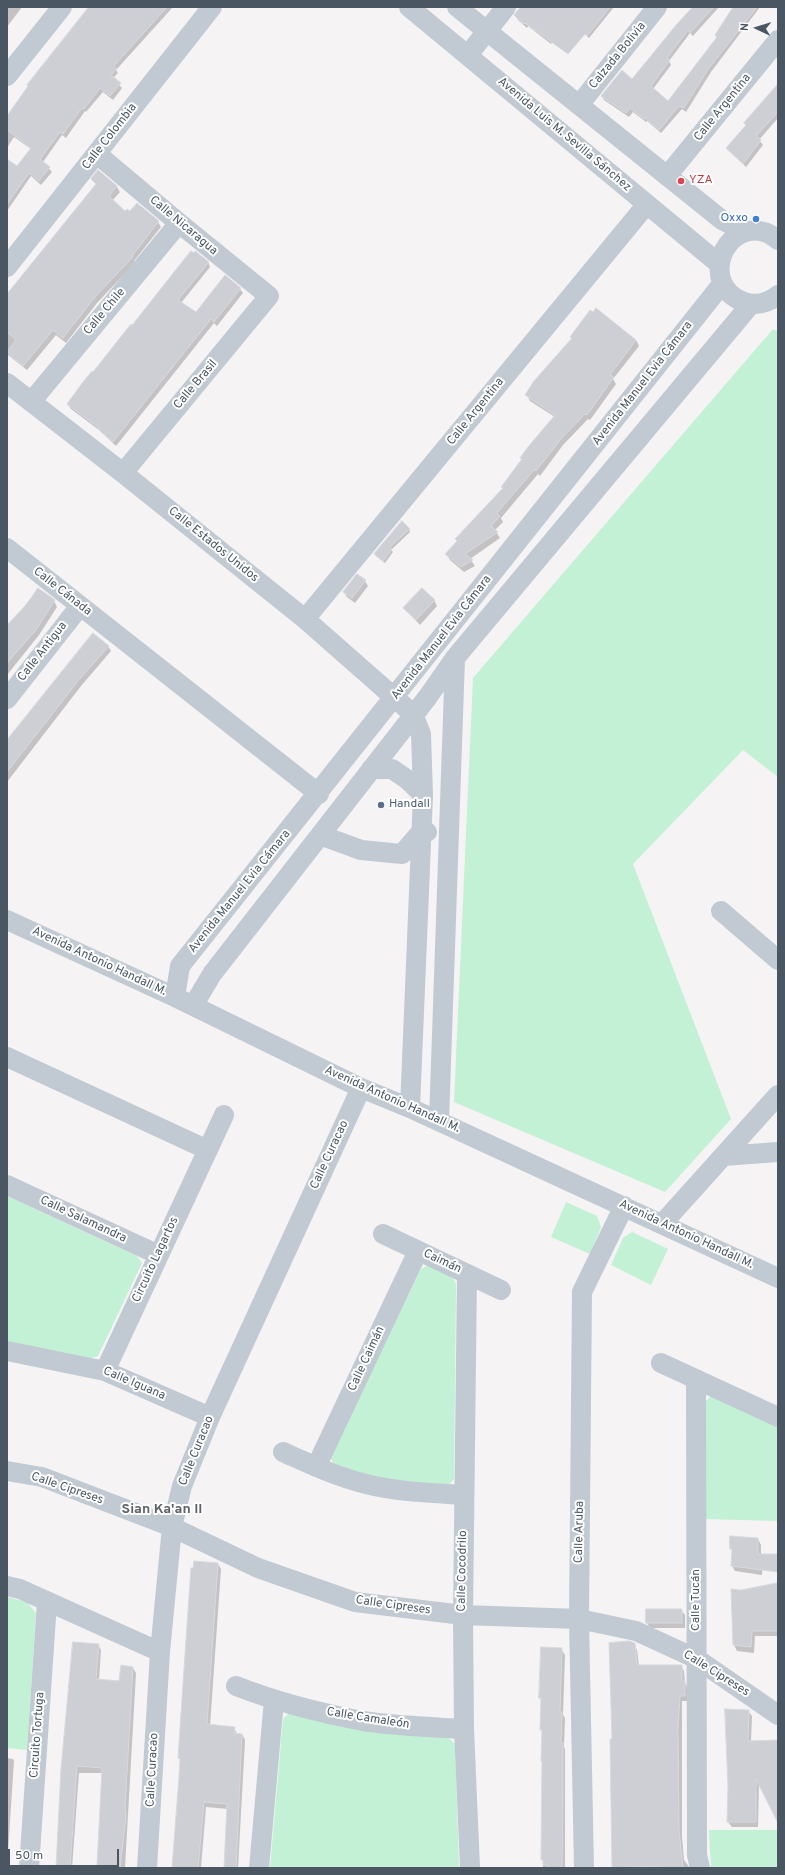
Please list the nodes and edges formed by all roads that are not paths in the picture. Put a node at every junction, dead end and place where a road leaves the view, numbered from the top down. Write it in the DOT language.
graph roads {
  1 [pos="62,7"];
  2 [pos="212,7"];
  3 [pos="409,7"];
  4 [pos="457,7"];
  5 [pos="506,7"];
  6 [pos="657,7"];
  7 [pos="487,31"];
  8 [pos="778,40"];
  9 [pos="468,55"];
  10 [pos="7,76"];
  11 [pos="579,105"];
  12 [pos="97,154"];
  13 [pos="667,176"];
  14 [pos="647,204"];
  15 [pos="179,223"];
  16 [pos="767,231"];
  17 [pos="718,263"];
  18 [pos="7,267"];
  19 [pos="722,284"];
  20 [pos="778,295"];
  21 [pos="269,296"];
  22 [pos="751,304"];
  23 [pos="7,383"];
  24 [pos="30,402"];
  25 [pos="123,473"];
  26 [pos="7,548"];
  27 [pos="80,606"];
  28 [pos="305,619"];
  29 [pos="455,658"];
  30 [pos="395,698"];
  31 [pos="7,699"];
  32 [pos="413,714"];
  33 [pos="371,769"];
  34 [pos="319,794"];
  35 [pos="423,795"];
  36 [pos="421,832"];
  37 [pos="449,833"];
  38 [pos="320,835"];
  39 [pos="721,911"];
  40 [pos="7,920"];
  41 [pos="778,960"];
  42 [pos="175,997"];
  43 [pos="193,1006"];
  44 [pos="7,1057"];
  45 [pos="361,1088"];
  46 [pos="778,1095"];
  47 [pos="410,1108"];
  48 [pos="224,1115"];
  49 [pos="439,1121"];
  50 [pos="208,1150"];
  51 [pos="778,1152"];
  52 [pos="723,1156"];
  53 [pos="7,1185"];
  54 [pos="624,1206"];
  55 [pos="662,1224"];
  56 [pos="383,1234"];
  57 [pos="418,1251"];
  58 [pos="159,1255"];
  59 [pos="467,1274"];
  60 [pos="778,1278"];
  61 [pos="501,1290"];
  62 [pos="7,1351"];
  63 [pos="661,1363"];
  64 [pos="105,1371"];
  65 [pos="696,1380"];
  66 [pos="210,1417"];
  67 [pos="778,1417"];
  68 [pos="283,1452"];
  69 [pos="316,1467"];
  70 [pos="7,1471"];
  71 [pos="464,1495"];
  72 [pos="172,1527"];
  73 [pos="7,1586"];
  74 [pos="47,1602"];
  75 [pos="463,1614"];
  76 [pos="579,1619"];
  77 [pos="160,1652"];
  78 [pos="697,1659"];
  79 [pos="236,1686"];
  80 [pos="274,1700"];
  81 [pos="778,1715"];
  82 [pos="464,1729"];
  83 [pos="29,1868"];
  84 [pos="147,1868"];
  85 [pos="259,1868"];
  86 [pos="470,1868"];
  87 [pos="584,1868"];
  88 [pos="700,1868"];
  1 -- 10 [label="street"];
  2 -- 12 [label="street, Calle Colombia"];
  3 -- 9 [label="street, Avenida Luis M. Sevilla Sánchez"];
  4 -- 7 [label="street"];
  5 -- 7 [label="street"];
  6 -- 11 [label="street, Calzada Bolivia"];
  7 -- 9 [label="street"];
  7 -- 11 [label="street"];
  8 -- 13 [label="street, Calle Argentina"];
  9 -- 14 [label="street, Avenida Luis M. Sevilla Sánchez"];
  11 -- 13 [label="street"];
  12 -- 15 [label="street, Calle Nicaragua"];
  12 -- 18 [label="street, Calle Colombia"];
  13 -- 16 [label="street"];
  14 -- 17 [label="street, Avenida Luis M. Sevilla Sánchez"];
  14 -- 28 [label="street, Calle Argentina"];
  15 -- 21 [label="street, Calle Nicaragua"];
  15 -- 24 [label="street, Calle Chile"];
  16 -- 17 [label="street"];
  17 -- 19 [label="street"];
  19 -- 22 [label="street"];
  19 -- 30 [label="street, Avenida Manuel Evia Cámara"];
  20 -- 22 [label="street"];
  21 -- 25 [label="street, Calle Brasil"];
  22 -- 29 [label="street, Avenida Manuel Evia Cámara"];
  23 -- 24 [label="street, Calle Estados Unidos"];
  24 -- 25 [label="street, Calle Estados Unidos"];
  25 -- 28 [label="street, Calle Estados Unidos"];
  26 -- 27 [label="street, Calle Cánada"];
  27 -- 31 [label="street, Calle Antigua"];
  27 -- 34 [label="street, Calle Cánada"];
  28 -- 30 [label="street, Calle Estados Unidos"];
  29 -- 32 [label="street, Avenida Manuel Evia Cámara"];
  29 -- 37 [label="street, Avenida Manuel Evia Cámara"];
  30 -- 32 [label="street, Calle Estados Unidos"];
  30 -- 34 [label="street, Avenida Manuel Evia Cámara"];
  32 -- 33 [label="street, Avenida Manuel Evia Cámara"];
  32 -- 35 [label="street, Avenida Manuel Evia Cámara"];
  33 -- 35 [label="street"];
  33 -- 38 [label="street, Avenida Manuel Evia Cámara"];
  34 -- 42 [label="street, Avenida Manuel Evia Cámara"];
  35 -- 36 [label="street, Avenida Manuel Evia Cámara"];
  36 -- 37 [label="street"];
  36 -- 38 [label="street"];
  36 -- 47 [label="street, Avenida Manuel Evia Cámara"];
  37 -- 49 [label="street, Avenida Manuel Evia Cámara"];
  38 -- 43 [label="street, Avenida Manuel Evia Cámara"];
  39 -- 41 [label="street"];
  40 -- 42 [label="street, Avenida Antonio Handall M."];
  42 -- 43 [label="street, Avenida Antonio Handall M."];
  43 -- 45 [label="street, Avenida Antonio Handall M."];
  44 -- 50 [label="street"];
  45 -- 47 [label="street, Avenida Antonio Handall M."];
  45 -- 66 [label="street, Calle Curacao"];
  46 -- 52 [label="street"];
  47 -- 49 [label="street, Avenida Antonio Handall M."];
  48 -- 50 [label="street, Circuito Lagartos"];
  49 -- 54 [label="street, Avenida Antonio Handall M."];
  50 -- 58 [label="street, Circuito Lagartos"];
  51 -- 52 [label="street"];
  52 -- 55 [label="street"];
  53 -- 58 [label="street, Calle Salamandra"];
  54 -- 55 [label="street, Avenida Antonio Handall M."];
  54 -- 76 [label="street, Calle Aruba"];
  55 -- 60 [label="street, Avenida Antonio Handall M."];
  56 -- 57 [label="street, Caimán"];
  57 -- 59 [label="street, Caimán"];
  57 -- 69 [label="street, Calle Caimán"];
  58 -- 64 [label="street, Circuito Lagartos"];
  59 -- 61 [label="street, Caimán"];
  59 -- 71 [label="street, Calle Cocodrilo"];
  62 -- 64 [label="street, Calle Iguana"];
  63 -- 65 [label="street"];
  64 -- 66 [label="street, Calle Iguana"];
  65 -- 67 [label="street"];
  65 -- 78 [label="street, Calle Tucán"];
  66 -- 72 [label="street, Calle Curacao"];
  68 -- 69 [label="street"];
  69 -- 71 [label="street"];
  70 -- 72 [label="street, Calle Cipreses"];
  71 -- 75 [label="street, Calle Cocodrilo"];
  72 -- 75 [label="street, Calle Cipreses"];
  72 -- 77 [label="street, Calle Curacao"];
  73 -- 74 [label="street"];
  74 -- 77 [label="street"];
  74 -- 83 [label="street, Circuito Tortuga"];
  75 -- 76 [label="street, Calle Cipreses"];
  75 -- 82 [label="street, Calle Cocodrilo"];
  76 -- 78 [label="street, Calle Cipreses"];
  76 -- 87 [label="street, Calle Aruba"];
  77 -- 84 [label="street, Calle Curacao"];
  78 -- 81 [label="street, Calle Cipreses"];
  78 -- 88 [label="street, Calle Tucán"];
  79 -- 80 [label="street, Calle Camaleón"];
  80 -- 82 [label="street, Calle Camaleón"];
  80 -- 85 [label="street"];
  82 -- 86 [label="street, Calle Cocodrilo"];
}
